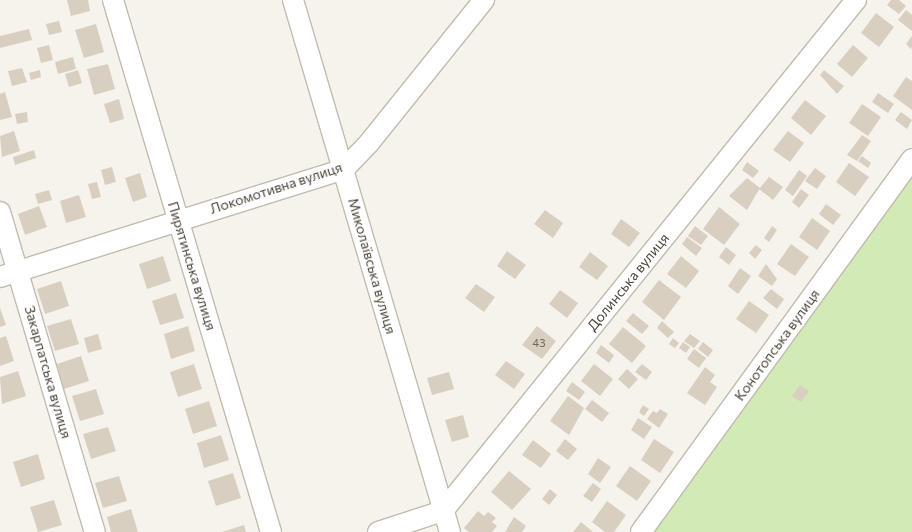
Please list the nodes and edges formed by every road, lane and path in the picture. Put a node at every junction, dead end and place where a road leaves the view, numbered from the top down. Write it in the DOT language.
graph roads {
  1 [pos="113,0"];
  2 [pos="294,0"];
  3 [pos="484,0"];
  4 [pos="856,0"];
  5 [pos="912,158"];
  6 [pos="344,168"];
  7 [pos="0,212"];
  8 [pos="178,220"];
  9 [pos="9,274"];
  10 [pos="443,511"];
  11 [pos="95,532"];
  12 [pos="271,532"];
  13 [pos="378,532"];
  14 [pos="450,532"];
  15 [pos="641,532"];
  1 -- 8 [label="street, Пирятинська вулиця"];
  2 -- 6 [label="street, Миколаївська вулиця"];
  3 -- 6 [label="street, Локомотивна вулиця"];
  4 -- 10 [label="street, Долинська вулиця"];
  5 -- 15 [label="street, Конотопська вулиця"];
  6 -- 8 [label="street, Локомотивна вулиця"];
  6 -- 10 [label="street, Миколаївська вулиця"];
  7 -- 9 [label="street, Закарпатська вулиця"];
  8 -- 9 [label="street, Локомотивна вулиця"];
  8 -- 12 [label="street, Пирятинська вулиця"];
  9 -- 11 [label="street, Закарпатська вулиця"];
  10 -- 13 [label="street"];
  10 -- 14 [label="street, Миколаївська вулиця"];
}
